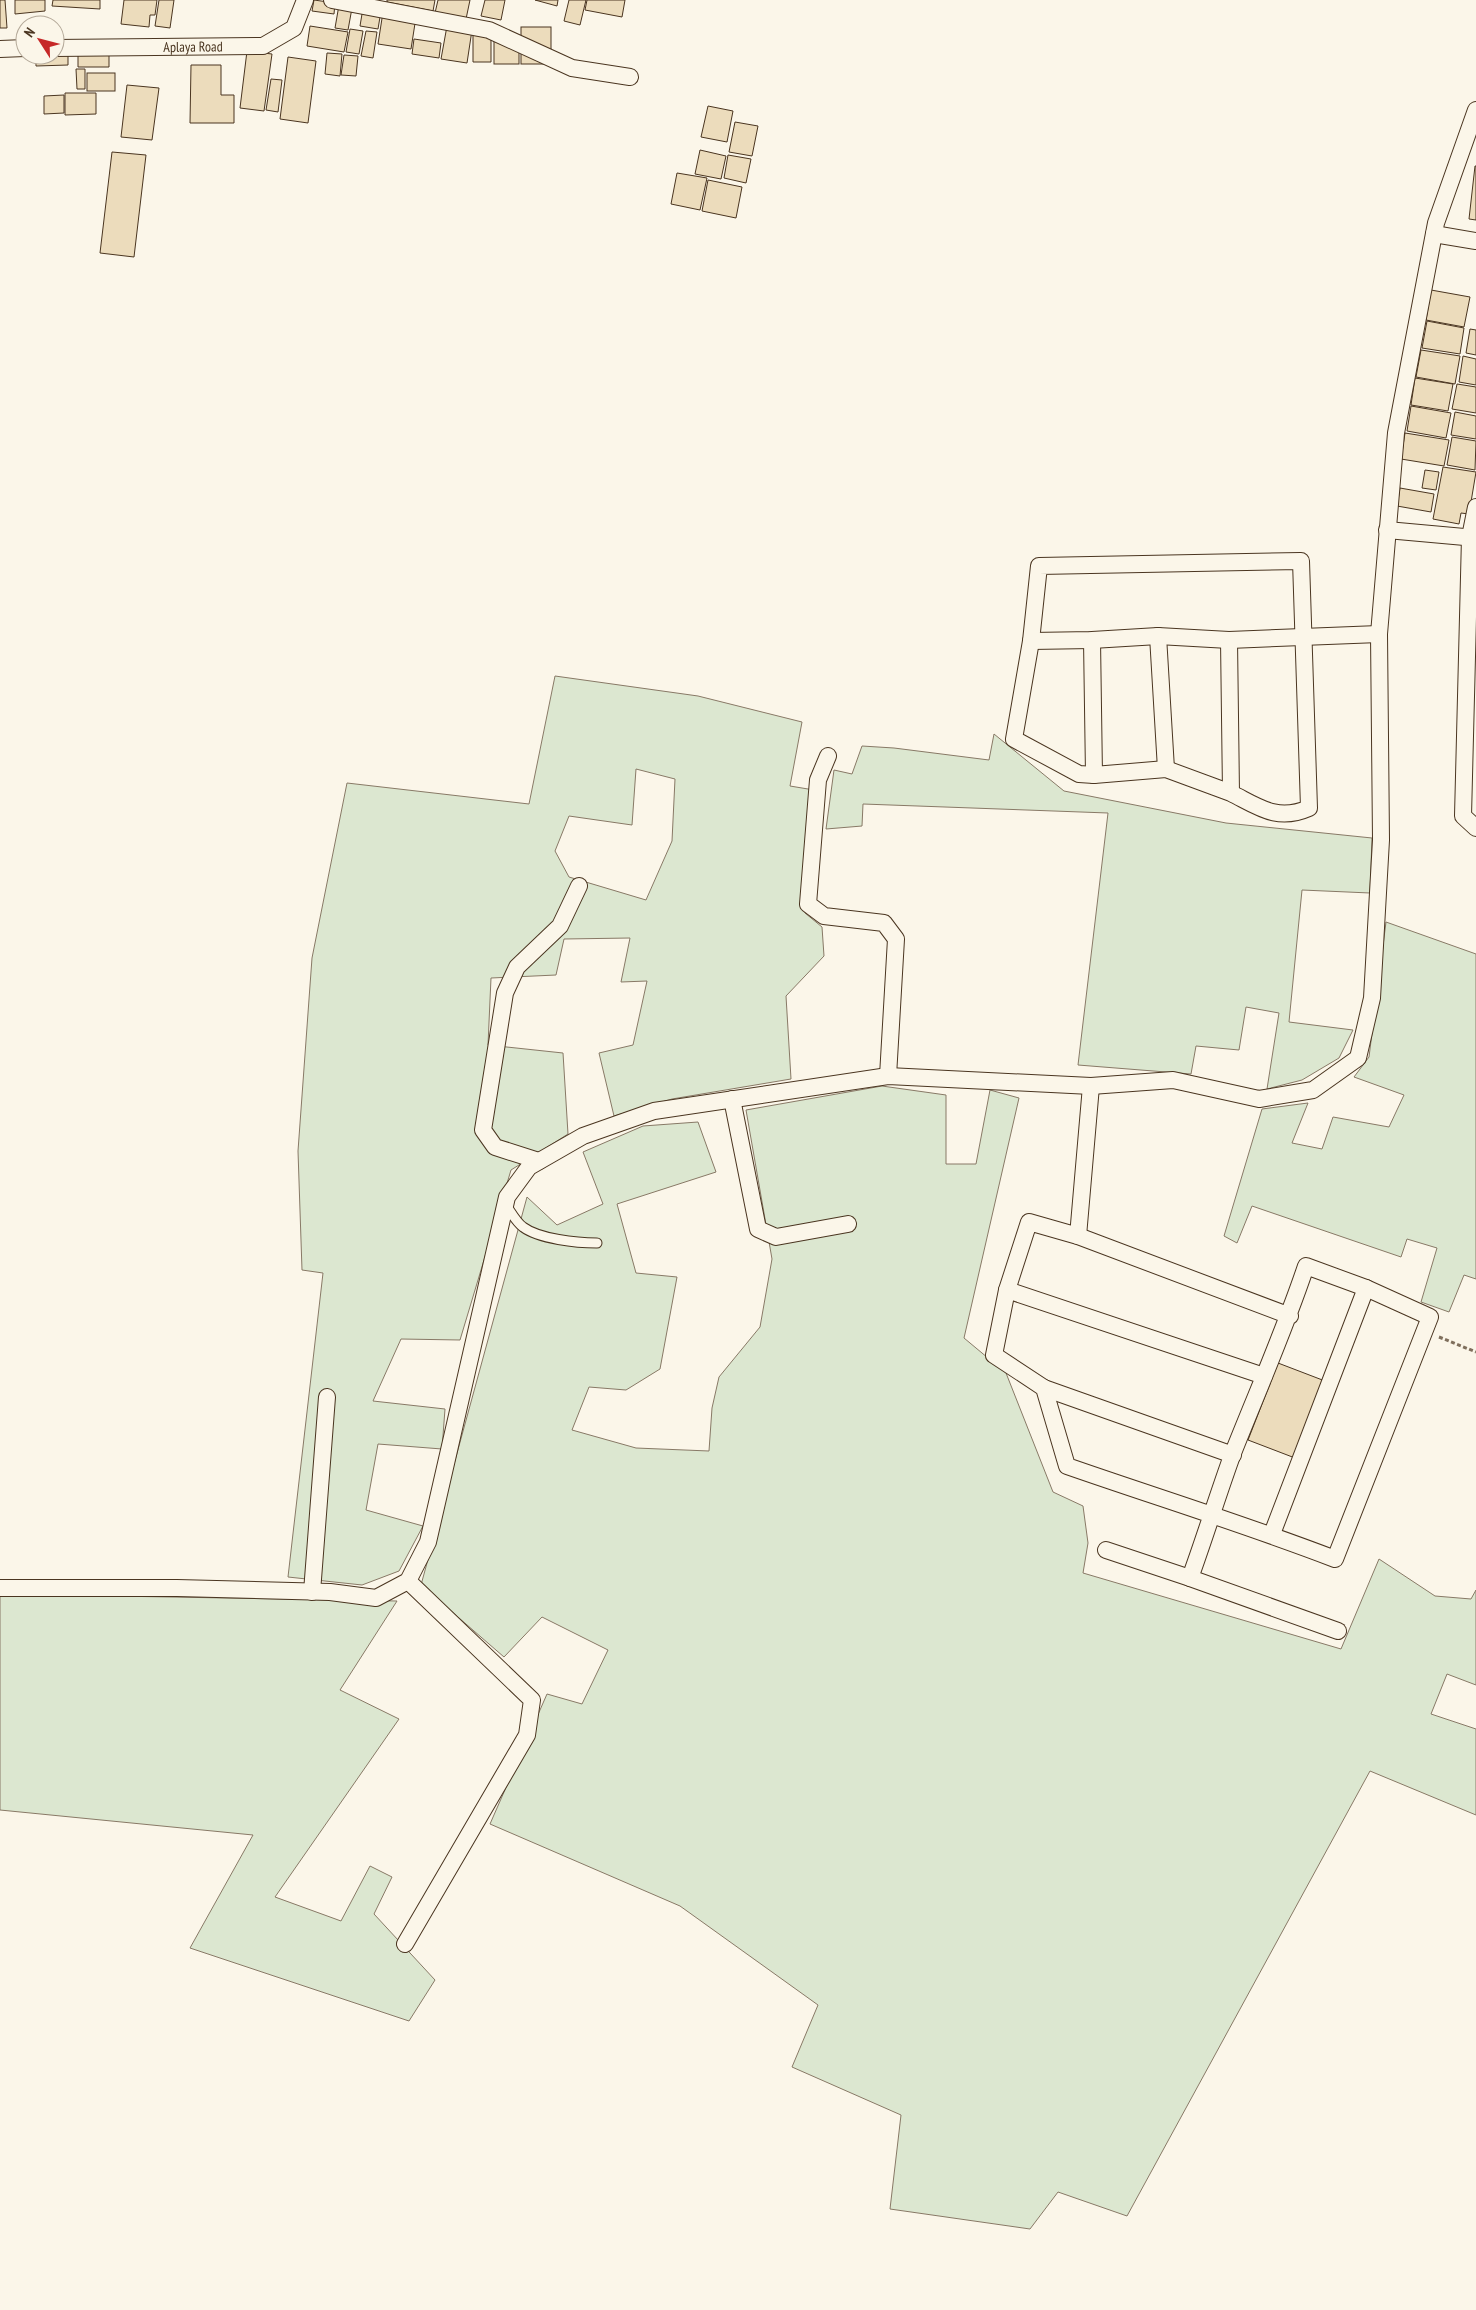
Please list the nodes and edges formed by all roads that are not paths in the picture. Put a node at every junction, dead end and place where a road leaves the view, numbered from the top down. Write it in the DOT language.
graph roads {
  1 [pos="305,0"];
  2 [pos="332,0"];
  3 [pos="15,48"];
  4 [pos="65,48"];
  5 [pos="0,49"];
  6 [pos="630,78"];
  7 [pos="1476,110"];
  8 [pos="1434,234"];
  9 [pos="1476,242"];
  10 [pos="1476,507"];
  11 [pos="1387,530"];
  12 [pos="1473,538"];
  13 [pos="1379,634"];
  14 [pos="1158,636"];
  15 [pos="1302,636"];
  16 [pos="1092,640"];
  17 [pos="1229,640"];
  18 [pos="1031,641"];
  19 [pos="828,756"];
  20 [pos="1166,768"];
  21 [pos="1094,775"];
  22 [pos="1231,794"];
  23 [pos="1476,828"];
  24 [pos="579,886"];
  25 [pos="888,1076"];
  26 [pos="1091,1086"];
  27 [pos="732,1099"];
  28 [pos="539,1161"];
  29 [pos="505,1205"];
  30 [pos="848,1224"];
  31 [pos="1078,1236"];
  32 [pos="597,1244"];
  33 [pos="1366,1288"];
  34 [pos="1007,1290"];
  35 [pos="1290,1316"];
  36 [pos="1264,1376"];
  37 [pos="1044,1388"];
  38 [pos="327,1397"];
  39 [pos="1233,1455"];
  40 [pos="1213,1516"];
  41 [pos="1272,1534"];
  42 [pos="1106,1550"];
  43 [pos="1190,1578"];
  44 [pos="408,1581"];
  45 [pos="0,1588"];
  46 [pos="312,1592"];
  47 [pos="1338,1631"];
  48 [pos="405,1944"];
  1 -- 4 [label="street, Aplaya Road"];
  2 -- 6 [label="street"];
  3 -- 5 [label="street"];
  7 -- 8 [label="street"];
  8 -- 9 [label="street"];
  8 -- 11 [label="street"];
  10 -- 12 [label="street"];
  11 -- 12 [label="street"];
  11 -- 13 [label="street"];
  12 -- 23 [label="street"];
  13 -- 15 [label="street"];
  13 -- 26 [label="street"];
  14 -- 16 [label="street"];
  14 -- 17 [label="street"];
  14 -- 20 [label="street"];
  15 -- 17 [label="street"];
  15 -- 18 [label="street"];
  15 -- 22 [label="street"];
  16 -- 18 [label="street"];
  16 -- 21 [label="street"];
  17 -- 22 [label="street"];
  18 -- 21 [label="street"];
  19 -- 25 [label="street"];
  20 -- 21 [label="street"];
  20 -- 22 [label="street"];
  24 -- 28 [label="street"];
  25 -- 26 [label="street"];
  25 -- 27 [label="street"];
  26 -- 31 [label="street"];
  27 -- 28 [label="street"];
  27 -- 30 [label="street"];
  28 -- 29 [label="street"];
  29 -- 32 [label="lane"];
  29 -- 44 [label="street"];
  31 -- 34 [label="street"];
  31 -- 35 [label="street"];
  33 -- 35 [label="street"];
  33 -- 41 [label="street"];
  33 -- 41 [label="street"];
  34 -- 36 [label="street"];
  34 -- 37 [label="street"];
  35 -- 36 [label="street"];
  36 -- 39 [label="street"];
  37 -- 39 [label="street"];
  37 -- 40 [label="street"];
  38 -- 46 [label="street"];
  39 -- 40 [label="street"];
  40 -- 41 [label="street"];
  40 -- 43 [label="street"];
  42 -- 43 [label="street"];
  43 -- 47 [label="street"];
  44 -- 46 [label="street"];
  44 -- 48 [label="street"];
  45 -- 46 [label="street"];
}
